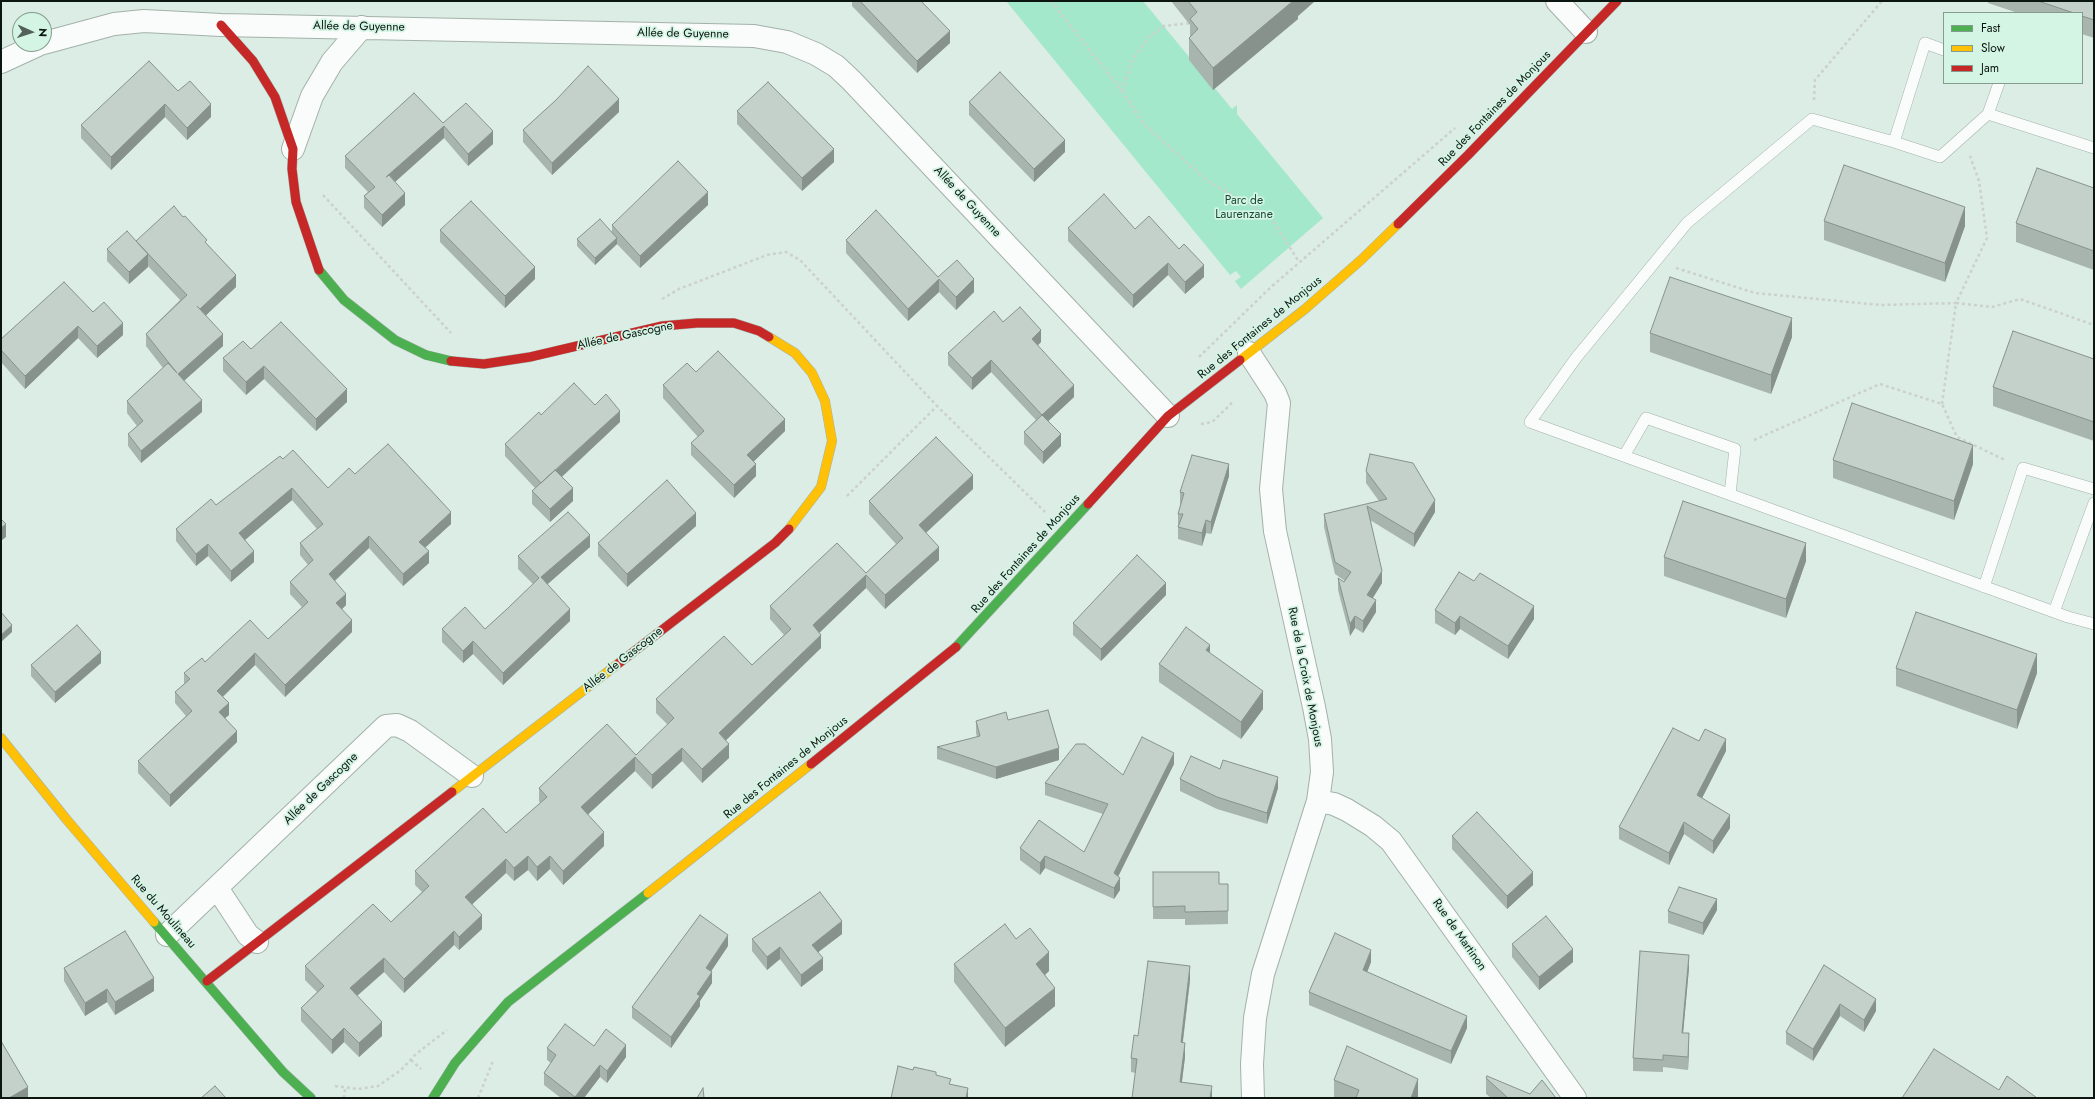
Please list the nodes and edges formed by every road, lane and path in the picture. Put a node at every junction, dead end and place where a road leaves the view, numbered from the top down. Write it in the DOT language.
graph roads {
  1 [pos="1051,1"];
  2 [pos="1557,1"];
  3 [pos="1617,1"];
  4 [pos="1882,1"];
  5 [pos="1195,22"];
  6 [pos="221,25"];
  7 [pos="362,27"];
  8 [pos="1586,32"];
  9 [pos="52,41"];
  10 [pos="1943,50"];
  11 [pos="23,52"];
  12 [pos="1,62"];
  13 [pos="1999,84"];
  14 [pos="1122,91"];
  15 [pos="1988,114"];
  16 [pos="1812,119"];
  17 [pos="1460,124"];
  18 [pos="1963,136"];
  19 [pos="1894,142"];
  20 [pos="2094,148"];
  21 [pos="292,159"];
  22 [pos="1299,262"];
  23 [pos="1654,262"];
  24 [pos="657,302"];
  25 [pos="1956,303"];
  26 [pos="2094,325"];
  27 [pos="455,338"];
  28 [pos="1249,353"];
  29 [pos="1202,354"];
  30 [pos="1942,404"];
  31 [pos="937,406"];
  32 [pos="1168,416"];
  33 [pos="1735,448"];
  34 [pos="1624,456"];
  35 [pos="2023,468"];
  36 [pos="821,487"];
  37 [pos="2094,489"];
  38 [pos="1730,494"];
  39 [pos="2094,503"];
  40 [pos="1064,530"];
  41 [pos="1984,586"];
  42 [pos="2054,612"];
  43 [pos="2094,624"];
  44 [pos="1,738"];
  45 [pos="472,776"];
  46 [pos="1318,801"];
  47 [pos="217,888"];
  48 [pos="167,935"];
  49 [pos="257,942"];
  50 [pos="207,982"];
  51 [pos="411,1060"];
  52 [pos="311,1098"];
  53 [pos="344,1098"];
  54 [pos="434,1098"];
  55 [pos="1253,1098"];
  56 [pos="1575,1098"];
  1 -- 14 [label="path"];
  2 -- 8 [label="street"];
  3 -- 8 [label="street, Rue des Fontaines de Monjous"];
  4 -- 16 [label="path"];
  5 -- 14 [label="path"];
  6 -- 7 [label="street, Allée de Guyenne"];
  6 -- 9 [label="street, Allée de Guyenne"];
  6 -- 21 [label="street, Allée de Gascogne"];
  7 -- 21 [label="street, Allée de Gascogne"];
  7 -- 32 [label="street, Allée de Guyenne"];
  8 -- 28 [label="street, Rue des Fontaines de Monjous"];
  10 -- 19 [label="lane"];
  11 -- 12 [label="street"];
  13 -- 15 [label="lane"];
  14 -- 22 [label="path"];
  15 -- 18 [label="lane"];
  15 -- 20 [label="lane"];
  16 -- 19 [label="lane"];
  16 -- 23 [label="lane"];
  17 -- 22 [label="path"];
  18 -- 19 [label="lane"];
  18 -- 25 [label="path"];
  21 -- 27 [label="path"];
  21 -- 36 [label="street, Allée de Gascogne"];
  22 -- 29 [label="path"];
  23 -- 25 [label="path"];
  23 -- 34 [label="lane"];
  24 -- 31 [label="path"];
  25 -- 26 [label="path"];
  25 -- 30 [label="path"];
  28 -- 32 [label="street, Rue des Fontaines de Monjous"];
  28 -- 46 [label="street, Rue de la Croix de Monjous"];
  30 -- 33 [label="path"];
  30 -- 35 [label="path"];
  31 -- 36 [label="path"];
  31 -- 40 [label="path"];
  32 -- 40 [label="street, Rue des Fontaines de Monjous"];
  33 -- 34 [label="lane"];
  33 -- 38 [label="lane"];
  34 -- 38 [label="lane"];
  35 -- 37 [label="lane"];
  35 -- 41 [label="lane"];
  36 -- 45 [label="street, Allée de Gascogne"];
  38 -- 41 [label="lane"];
  39 -- 42 [label="lane"];
  40 -- 54 [label="street, Rue des Fontaines de Monjous"];
  41 -- 42 [label="lane"];
  42 -- 43 [label="lane"];
  44 -- 48 [label="street, Rue du Moulineau"];
  45 -- 47 [label="street, Allée de Gascogne"];
  45 -- 49 [label="street, Allée de Gascogne"];
  46 -- 55 [label="street, Rue de la Croix de Monjous"];
  46 -- 56 [label="street, Rue de Martinon"];
  47 -- 48 [label="street, Allée de Gascogne"];
  47 -- 49 [label="street"];
  48 -- 50 [label="street, Rue du Moulineau"];
  49 -- 50 [label="street, Allée de Gascogne"];
  50 -- 52 [label="street, Rue du Moulineau"];
  51 -- 53 [label="path"];
}
